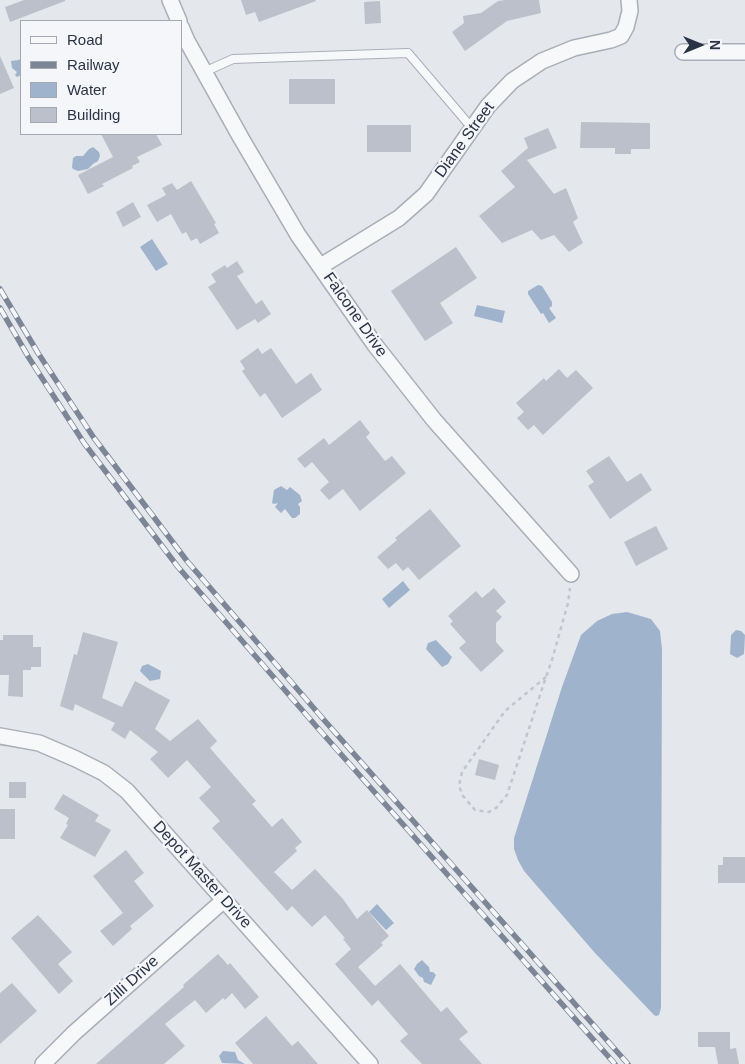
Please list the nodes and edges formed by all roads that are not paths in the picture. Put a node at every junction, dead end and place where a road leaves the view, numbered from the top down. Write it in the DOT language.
graph roads {
  1 [pos="170,0"];
  2 [pos="629,0"];
  3 [pos="179,20"];
  4 [pos="182,29"];
  5 [pos="683,52"];
  6 [pos="745,52"];
  7 [pos="204,72"];
  8 [pos="472,128"];
  9 [pos="321,266"];
  10 [pos="571,574"];
  11 [pos="0,736"];
  12 [pos="224,900"];
  13 [pos="43,1064"];
  14 [pos="370,1064"];
  1 -- 3 [label="street"];
  2 -- 8 [label="street, Diane Street"];
  4 -- 7 [label="street, Falcone Drive"];
  5 -- 6 [label="street"];
  7 -- 8 [label="lane"];
  7 -- 9 [label="street, Falcone Drive"];
  8 -- 9 [label="street, Diane Street"];
  9 -- 10 [label="street, Falcone Drive"];
  11 -- 12 [label="street, Depot Master Drive"];
  12 -- 13 [label="street, Zilli Drive"];
  12 -- 14 [label="street, Depot Master Drive"];
}
